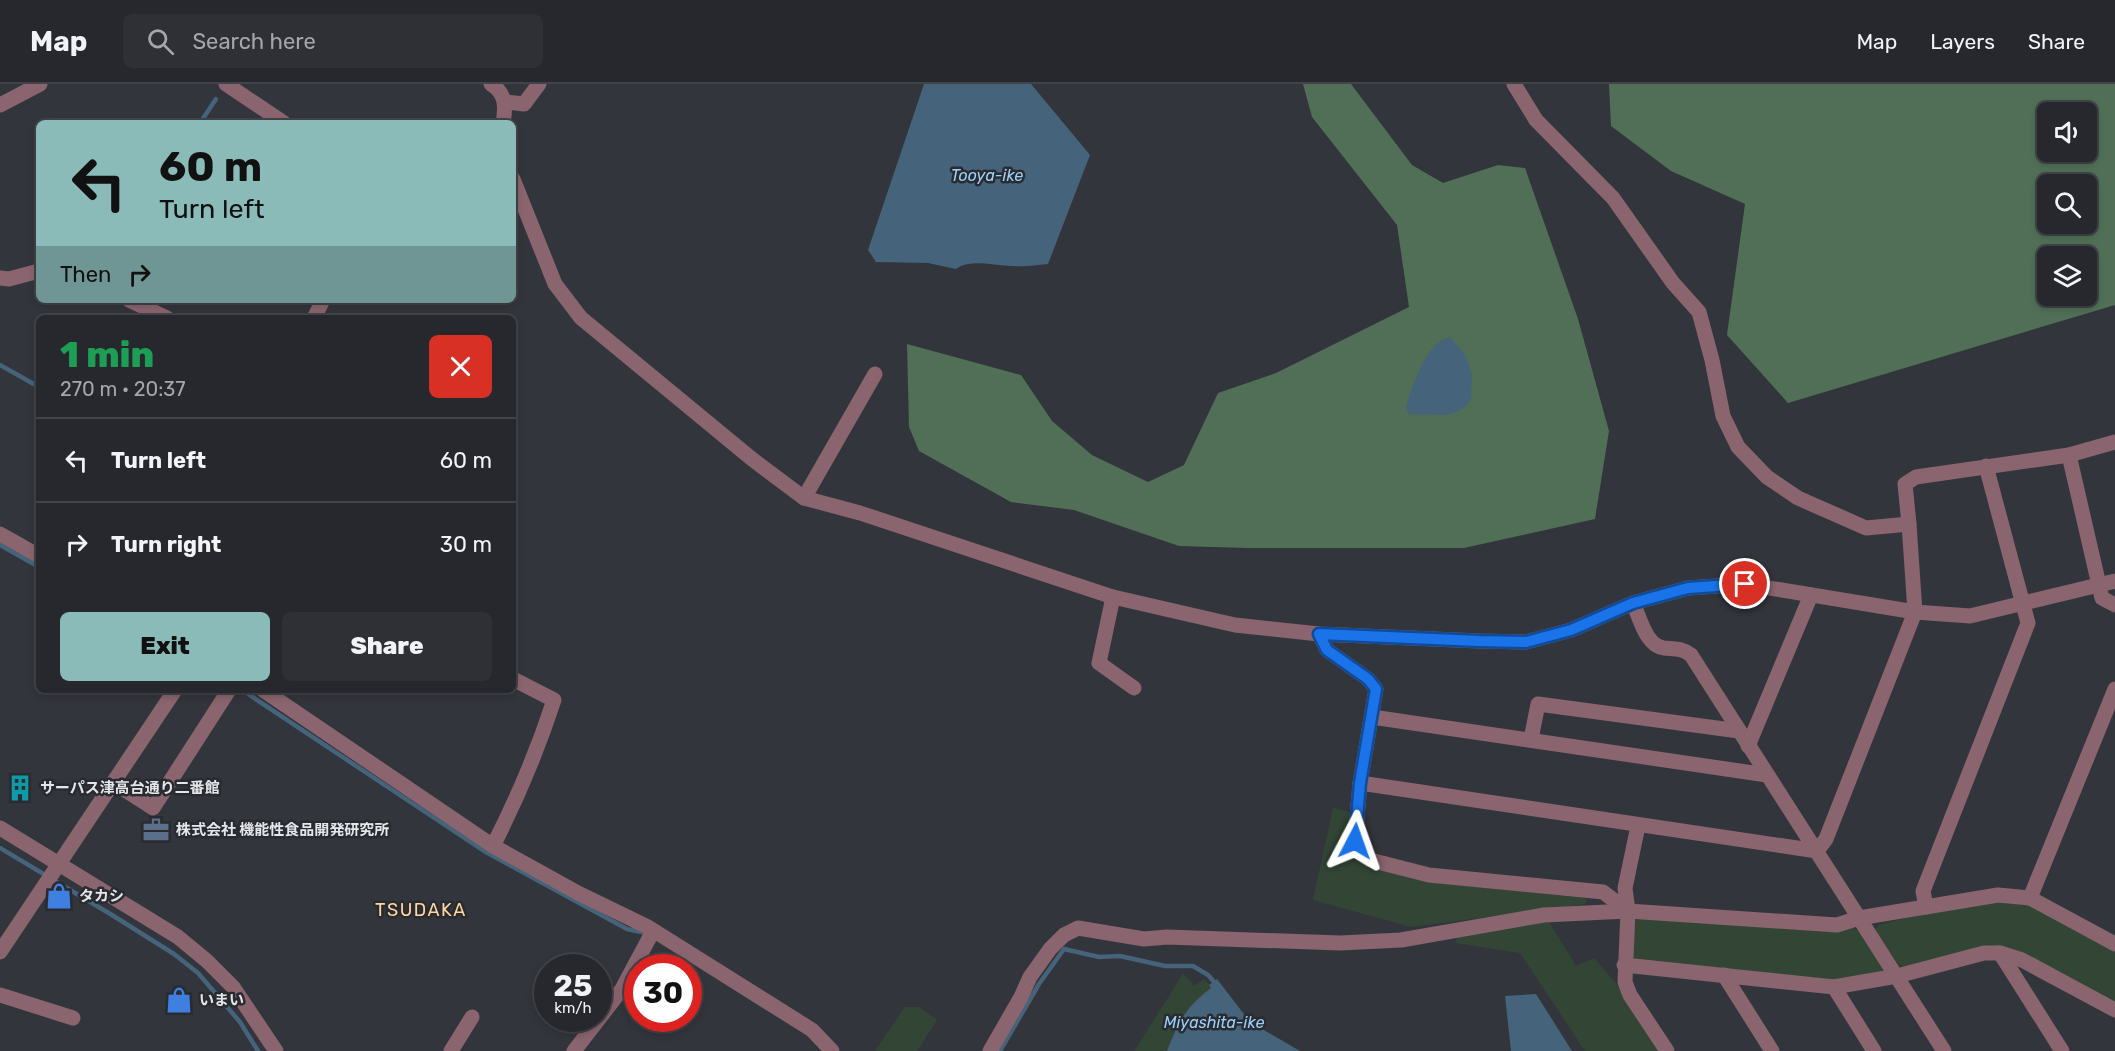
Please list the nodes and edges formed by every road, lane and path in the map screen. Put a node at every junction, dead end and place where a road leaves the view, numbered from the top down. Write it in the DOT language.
graph roads {
  1 [pos="40,84"];
  2 [pos="226,84"];
  3 [pos="491,84"];
  4 [pos="538,84"];
  5 [pos="1514,84"];
  6 [pos="506,102"];
  7 [pos="0,105"];
  8 [pos="280,120"];
  9 [pos="503,120"];
  10 [pos="516,186"];
  11 [pos="36,272"];
  12 [pos="0,278"];
  13 [pos="135,303"];
  14 [pos="161,315"];
  15 [pos="875,374"];
  16 [pos="2115,442"];
  17 [pos="2069,455"];
  18 [pos="1986,466"];
  19 [pos="804,498"];
  20 [pos="1909,524"];
  21 [pos="0,534"];
  22 [pos="36,554"];
  23 [pos="2115,581"];
  24 [pos="2099,585"];
  25 [pos="1811,595"];
  26 [pos="1113,597"];
  27 [pos="1633,603"];
  28 [pos="2023,605"];
  29 [pos="2115,605"];
  30 [pos="1915,612"];
  31 [pos="1319,634"];
  32 [pos="516,681"];
  33 [pos="1134,688"];
  34 [pos="2115,689"];
  35 [pos="173,693"];
  36 [pos="227,693"];
  37 [pos="267,693"];
  38 [pos="1372,717"];
  39 [pos="1739,731"];
  40 [pos="1531,739"];
  41 [pos="1748,746"];
  42 [pos="1767,775"];
  43 [pos="114,783"];
  44 [pos="1360,783"];
  45 [pos="1638,826"];
  46 [pos="0,828"];
  47 [pos="493,846"];
  48 [pos="1817,851"];
  49 [pos="52,872"];
  50 [pos="2030,898"];
  51 [pos="1926,907"];
  52 [pos="1628,911"];
  53 [pos="1859,918"];
  54 [pos="651,934"];
  55 [pos="2115,944"];
  56 [pos="0,952"];
  57 [pos="2000,953"];
  58 [pos="1624,965"];
  59 [pos="1724,975"];
  60 [pos="1897,976"];
  61 [pos="1834,987"];
  62 [pos="0,995"];
  63 [pos="2115,1010"];
  64 [pos="471,1017"];
  65 [pos="73,1018"];
  66 [pos="276,1051"];
  67 [pos="451,1051"];
  68 [pos="574,1051"];
  69 [pos="832,1051"];
  70 [pos="990,1051"];
  71 [pos="1667,1051"];
  72 [pos="1772,1051"];
  73 [pos="1874,1051"];
  74 [pos="1944,1051"];
  75 [pos="2062,1051"];
  1 -- 7 [label="street"];
  2 -- 8 [label="street"];
  3 -- 6 [label="street"];
  4 -- 6 [label="street"];
  5 -- 20 [label="street"];
  6 -- 9 [label="street"];
  10 -- 19 [label="street"];
  11 -- 12 [label="street"];
  13 -- 14 [label="street"];
  15 -- 19 [label="street"];
  16 -- 17 [label="street"];
  17 -- 18 [label="street"];
  17 -- 24 [label="street"];
  18 -- 20 [label="street"];
  18 -- 28 [label="street"];
  19 -- 26 [label="street"];
  20 -- 30 [label="street"];
  21 -- 22 [label="street"];
  23 -- 24 [label="street"];
  24 -- 28 [label="street"];
  24 -- 29 [label="street"];
  25 -- 27 [label="street"];
  25 -- 30 [label="street"];
  25 -- 41 [label="street"];
  26 -- 31 [label="street"];
  26 -- 33 [label="street"];
  27 -- 31 [label="street"];
  27 -- 39 [label="street"];
  28 -- 30 [label="street"];
  28 -- 51 [label="street"];
  30 -- 48 [label="street"];
  31 -- 38 [label="street"];
  32 -- 47 [label="street"];
  34 -- 50 [label="street"];
  35 -- 43 [label="street"];
  36 -- 43 [label="street"];
  37 -- 47 [label="street"];
  38 -- 40 [label="street"];
  38 -- 44 [label="street"];
  39 -- 40 [label="street"];
  39 -- 41 [label="street"];
  40 -- 42 [label="street"];
  41 -- 42 [label="street"];
  42 -- 48 [label="street"];
  43 -- 49 [label="street"];
  44 -- 45 [label="street"];
  44 -- 52 [label="street"];
  45 -- 48 [label="street"];
  45 -- 52 [label="street"];
  46 -- 49 [label="street"];
  47 -- 54 [label="street"];
  48 -- 53 [label="street"];
  49 -- 56 [label="street"];
  49 -- 66 [label="street"];
  50 -- 51 [label="street"];
  50 -- 55 [label="street"];
  51 -- 53 [label="street"];
  52 -- 53 [label="street"];
  52 -- 58 [label="street"];
  52 -- 70 [label="street"];
  53 -- 60 [label="street"];
  54 -- 68 [label="street"];
  54 -- 69 [label="street"];
  57 -- 60 [label="street"];
  57 -- 63 [label="street"];
  57 -- 75 [label="street"];
  58 -- 59 [label="street"];
  58 -- 71 [label="street"];
  59 -- 61 [label="street"];
  59 -- 72 [label="street"];
  60 -- 61 [label="street"];
  60 -- 74 [label="street"];
  61 -- 73 [label="street"];
  62 -- 65 [label="street"];
  64 -- 67 [label="street"];
}
